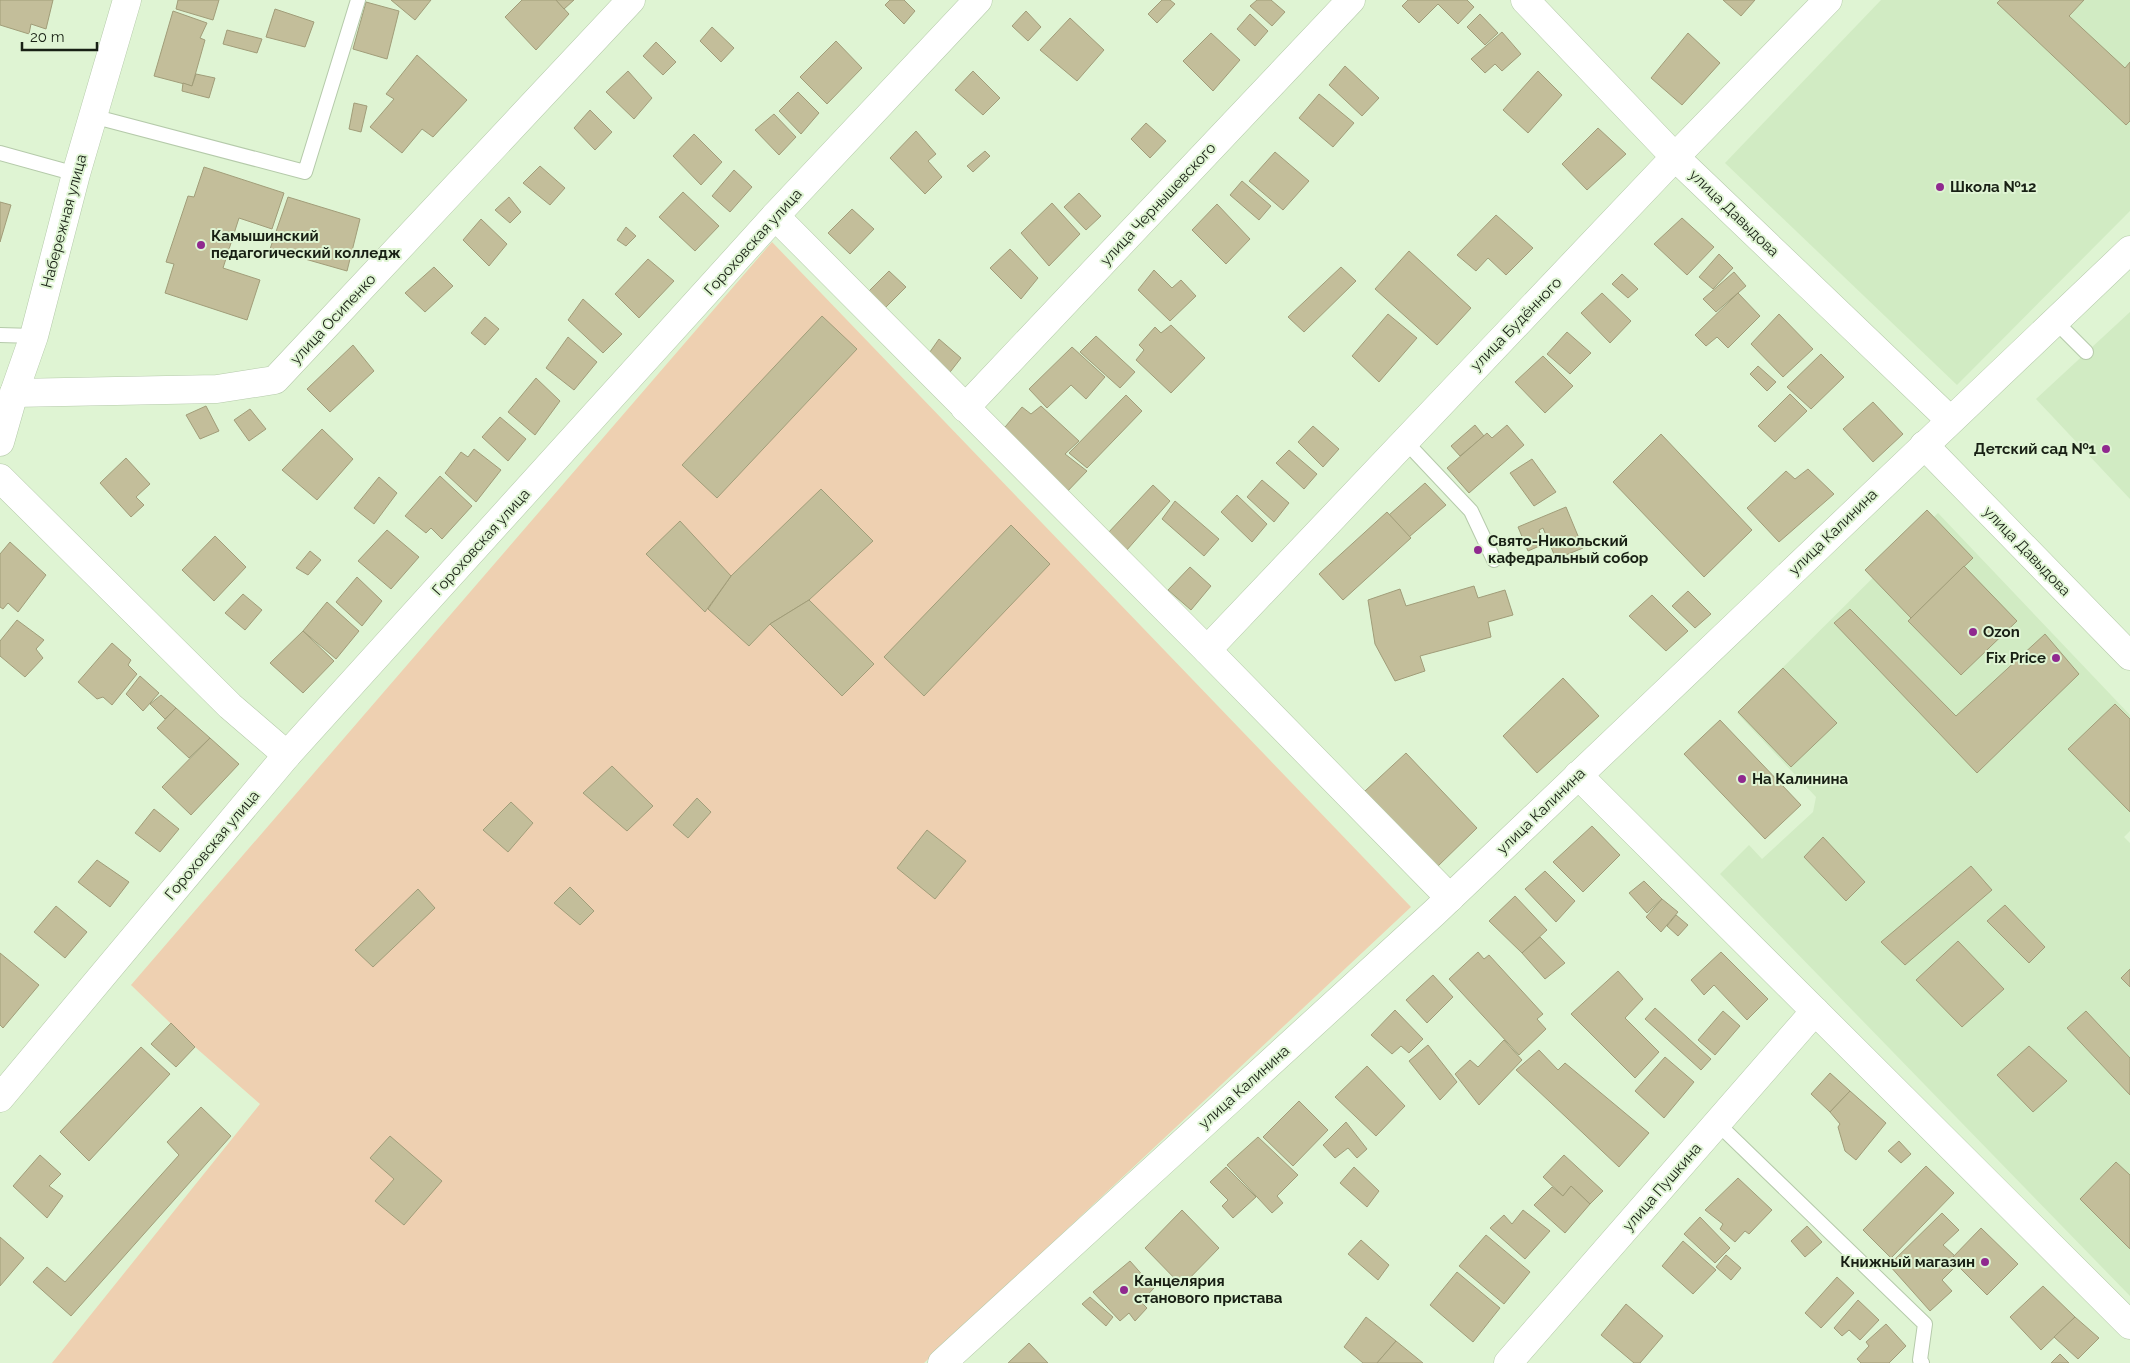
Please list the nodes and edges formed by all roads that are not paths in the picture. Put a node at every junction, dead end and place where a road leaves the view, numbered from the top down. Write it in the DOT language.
graph roads {
  1 [pos="127,0"];
  2 [pos="358,0"];
  3 [pos="631,0"];
  4 [pos="978,0"];
  5 [pos="1351,0"];
  6 [pos="1524,0"];
  7 [pos="1828,0"];
  8 [pos="92,116"];
  9 [pos="0,153"];
  10 [pos="1675,157"];
  11 [pos="76,174"];
  12 [pos="775,216"];
  13 [pos="2130,250"];
  14 [pos="2055,321"];
  15 [pos="0,335"];
  16 [pos="34,336"];
  17 [pos="2086,352"];
  18 [pos="14,393"];
  19 [pos="964,408"];
  20 [pos="1950,420"];
  21 [pos="0,440"];
  22 [pos="1405,441"];
  23 [pos="1924,445"];
  24 [pos="0,478"];
  25 [pos="1494,560"];
  26 [pos="1207,650"];
  27 [pos="2130,656"];
  28 [pos="287,755"];
  29 [pos="1578,775"];
  30 [pos="1450,898"];
  31 [pos="1815,1011"];
  32 [pos="0,1098"];
  33 [pos="1717,1123"];
  34 [pos="2130,1324"];
  35 [pos="942,1363"];
  36 [pos="1508,1363"];
  37 [pos="1922,1363"];
  1 -- 8 [label="street, Набережная улица"];
  2 -- 8 [label="lane"];
  3 -- 18 [label="street, улица Осипенко"];
  4 -- 12 [label="street, Гороховская улица"];
  5 -- 19 [label="street, улица Чернышевского"];
  6 -- 10 [label="street, улица Давыдова"];
  7 -- 10 [label="street, улица Будённого"];
  8 -- 11 [label="street, Набережная улица"];
  9 -- 11 [label="lane"];
  10 -- 20 [label="street, улица Давыдова"];
  10 -- 22 [label="street, улица Будённого"];
  11 -- 16 [label="street, Набережная улица"];
  12 -- 19 [label="street"];
  12 -- 28 [label="street, Гороховская улица"];
  13 -- 14 [label="street, улица Калинина"];
  14 -- 17 [label="lane"];
  14 -- 20 [label="street, улица Калинина"];
  15 -- 16 [label="lane"];
  16 -- 18 [label="street, Набережная улица"];
  18 -- 21 [label="street, Набережная улица"];
  19 -- 26 [label="street"];
  20 -- 23 [label="street, улица Калинина"];
  22 -- 25 [label="lane"];
  22 -- 26 [label="street, улица Будённого"];
  23 -- 27 [label="street, улица Давыдова"];
  23 -- 29 [label="street, улица Калинина"];
  24 -- 28 [label="street"];
  26 -- 30 [label="street"];
  28 -- 32 [label="street, Гороховская улица"];
  29 -- 30 [label="street, улица Калинина"];
  29 -- 31 [label="street"];
  30 -- 35 [label="street, улица Калинина"];
  31 -- 33 [label="street, улица Пушкина"];
  31 -- 34 [label="street"];
  33 -- 36 [label="street, улица Пушкина"];
  33 -- 37 [label="lane"];
}
